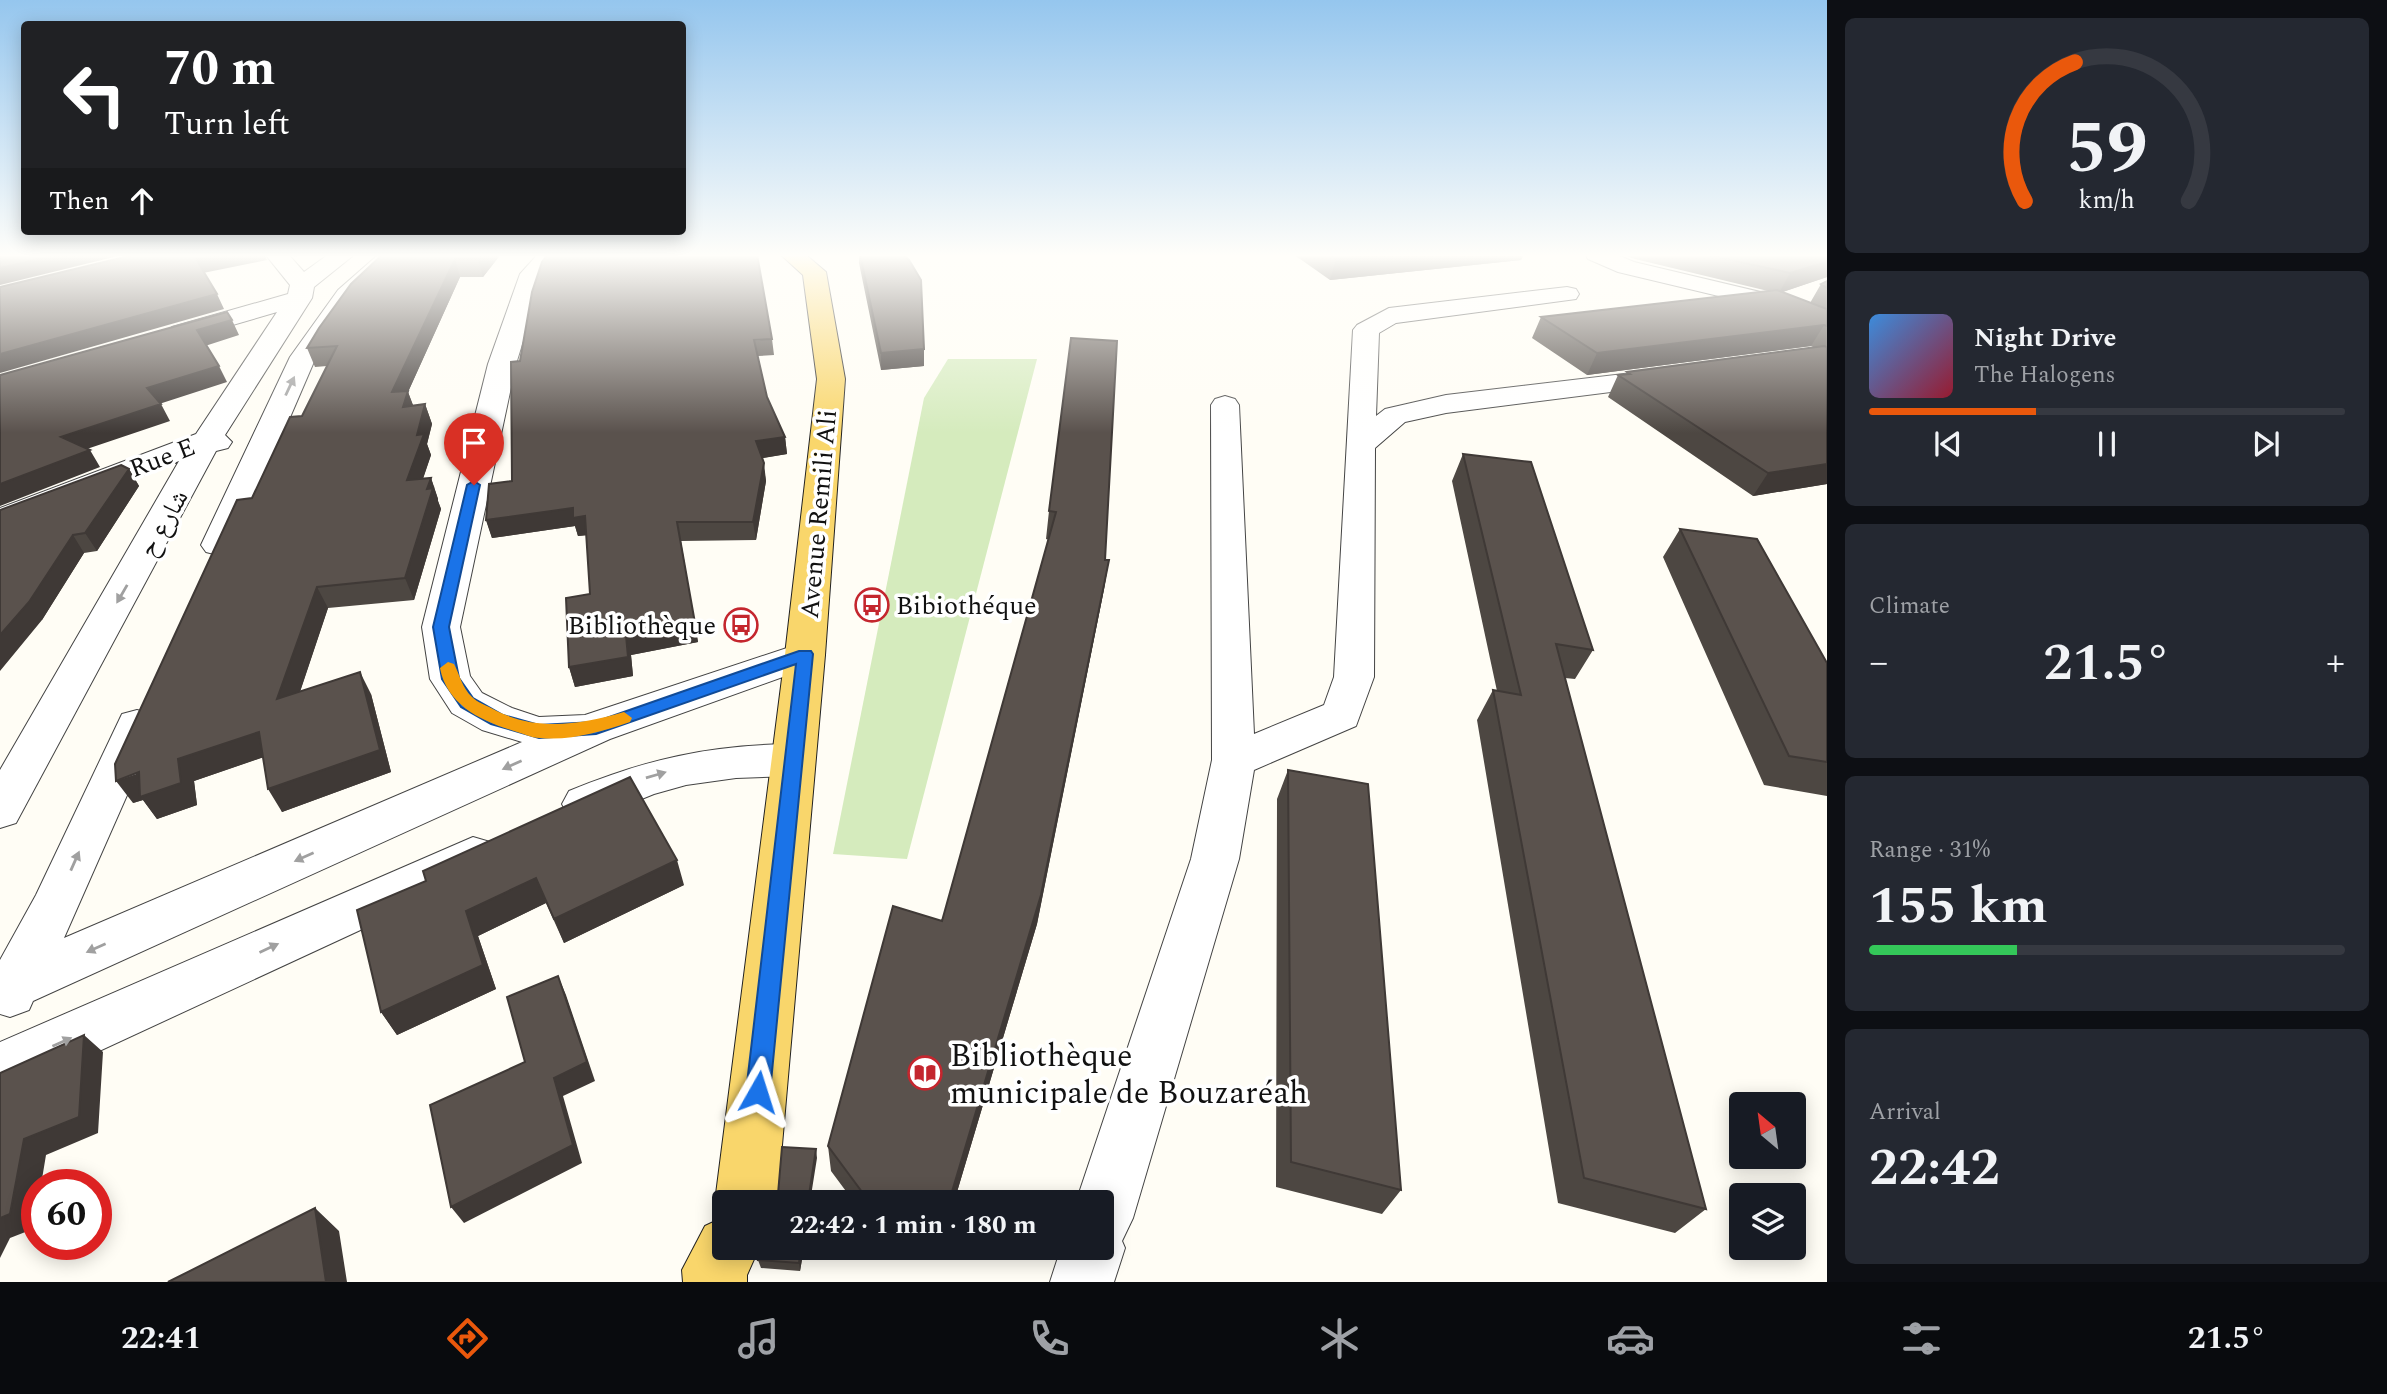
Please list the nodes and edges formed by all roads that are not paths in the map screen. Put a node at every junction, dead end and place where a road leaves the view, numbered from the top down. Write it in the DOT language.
graph roads {
  1 [pos="233,314"];
  2 [pos="287,314"];
  3 [pos="334,314"];
  4 [pos="519,314"];
  5 [pos="821,314"];
  6 [pos="1407,314"];
  7 [pos="1789,314"];
  8 [pos="157,339"];
  9 [pos="1822,348"];
  10 [pos="1707,372"];
  11 [pos="1225,405"];
  12 [pos="271,428"];
  13 [pos="207,440"];
  14 [pos="1360,444"];
  15 [pos="250,474"];
  16 [pos="185,484"];
  17 [pos="0,520"];
  18 [pos="206,574"];
  19 [pos="805,654"];
  20 [pos="149,698"];
  21 [pos="596,728"];
  22 [pos="793,760"];
  23 [pos="1234,760"];
  24 [pos="0,810"];
  25 [pos="5,993"];
  26 [pos="0,1070"];
  27 [pos="747,1190"];
  28 [pos="1111,1190"];
  29 [pos="1089,1260"];
  30 [pos="1082,1282"];
  1 -- 8 [label="street"];
  2 -- 13 [label="street, شارع ح"];
  12 -- 3 [label="street, one-way"];
  4 -- 21 [label="street"];
  5 -- 19 [label="main road, Avenue Remili Ali"];
  6 -- 14 [label="street"];
  7 -- 9 [label="street"];
  10 -- 14 [label="street"];
  11 -- 23 [label="street"];
  12 -- 13 [label="street, Rue E"];
  12 -- 15 [label="street"];
  13 -- 16 [label="street, شارع ح"];
  13 -- 17 [label="street, Rue E"];
  14 -- 23 [label="street"];
  15 -- 16 [label="street"];
  15 -- 18 [label="street"];
  16 -- 24 [label="street, شارع ح, one-way"];
  19 -- 21 [label="street"];
  19 -- 22 [label="main road, Avenue Remili Ali"];
  25 -- 20 [label="street, one-way"];
  21 -- 25 [label="street, one-way"];
  26 -- 22 [label="street, one-way"];
  22 -- 27 [label="main road, Avenue Remili Ali"];
  23 -- 28 [label="street"];
  29 -- 30 [label="street"];
}
